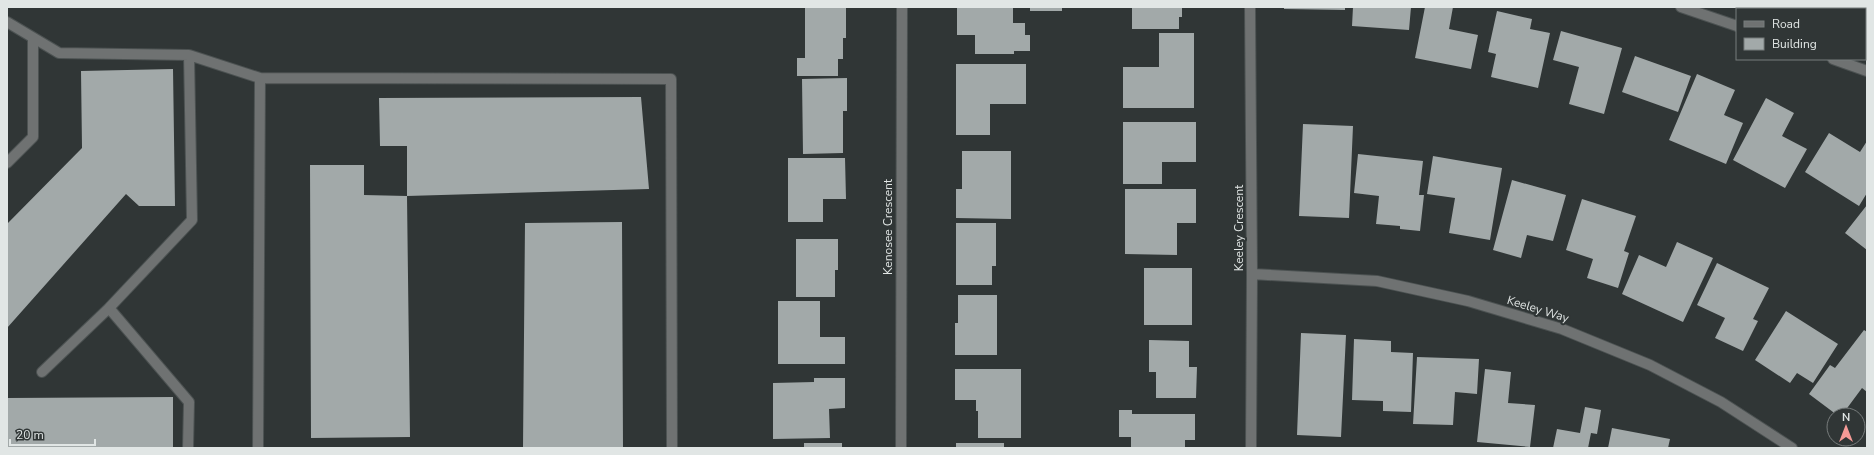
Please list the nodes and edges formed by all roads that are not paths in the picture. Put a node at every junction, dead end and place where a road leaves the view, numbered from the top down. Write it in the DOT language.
graph roads {
  1 [pos="902,7"];
  2 [pos="1250,7"];
  3 [pos="1681,7"];
  4 [pos="7,22"];
  5 [pos="1736,26"];
  6 [pos="33,38"];
  7 [pos="189,55"];
  8 [pos="1836,60"];
  9 [pos="1867,71"];
  10 [pos="260,78"];
  11 [pos="7,164"];
  12 [pos="1252,274"];
  13 [pos="109,308"];
  14 [pos="42,372"];
  15 [pos="188,448"];
  16 [pos="258,448"];
  17 [pos="672,448"];
  18 [pos="901,448"];
  19 [pos="1251,448"];
  20 [pos="1792,448"];
  1 -- 18 [label="street, Kenosee Crescent"];
  2 -- 12 [label="street, Keeley Crescent"];
  3 -- 5 [label="street"];
  4 -- 6 [label="street"];
  6 -- 7 [label="street"];
  6 -- 11 [label="street"];
  7 -- 10 [label="street"];
  7 -- 13 [label="street"];
  8 -- 9 [label="street"];
  10 -- 16 [label="street"];
  10 -- 17 [label="street"];
  12 -- 19 [label="street, Keeley Crescent"];
  12 -- 20 [label="street, Keeley Way"];
  13 -- 14 [label="street"];
  13 -- 15 [label="street"];
}
